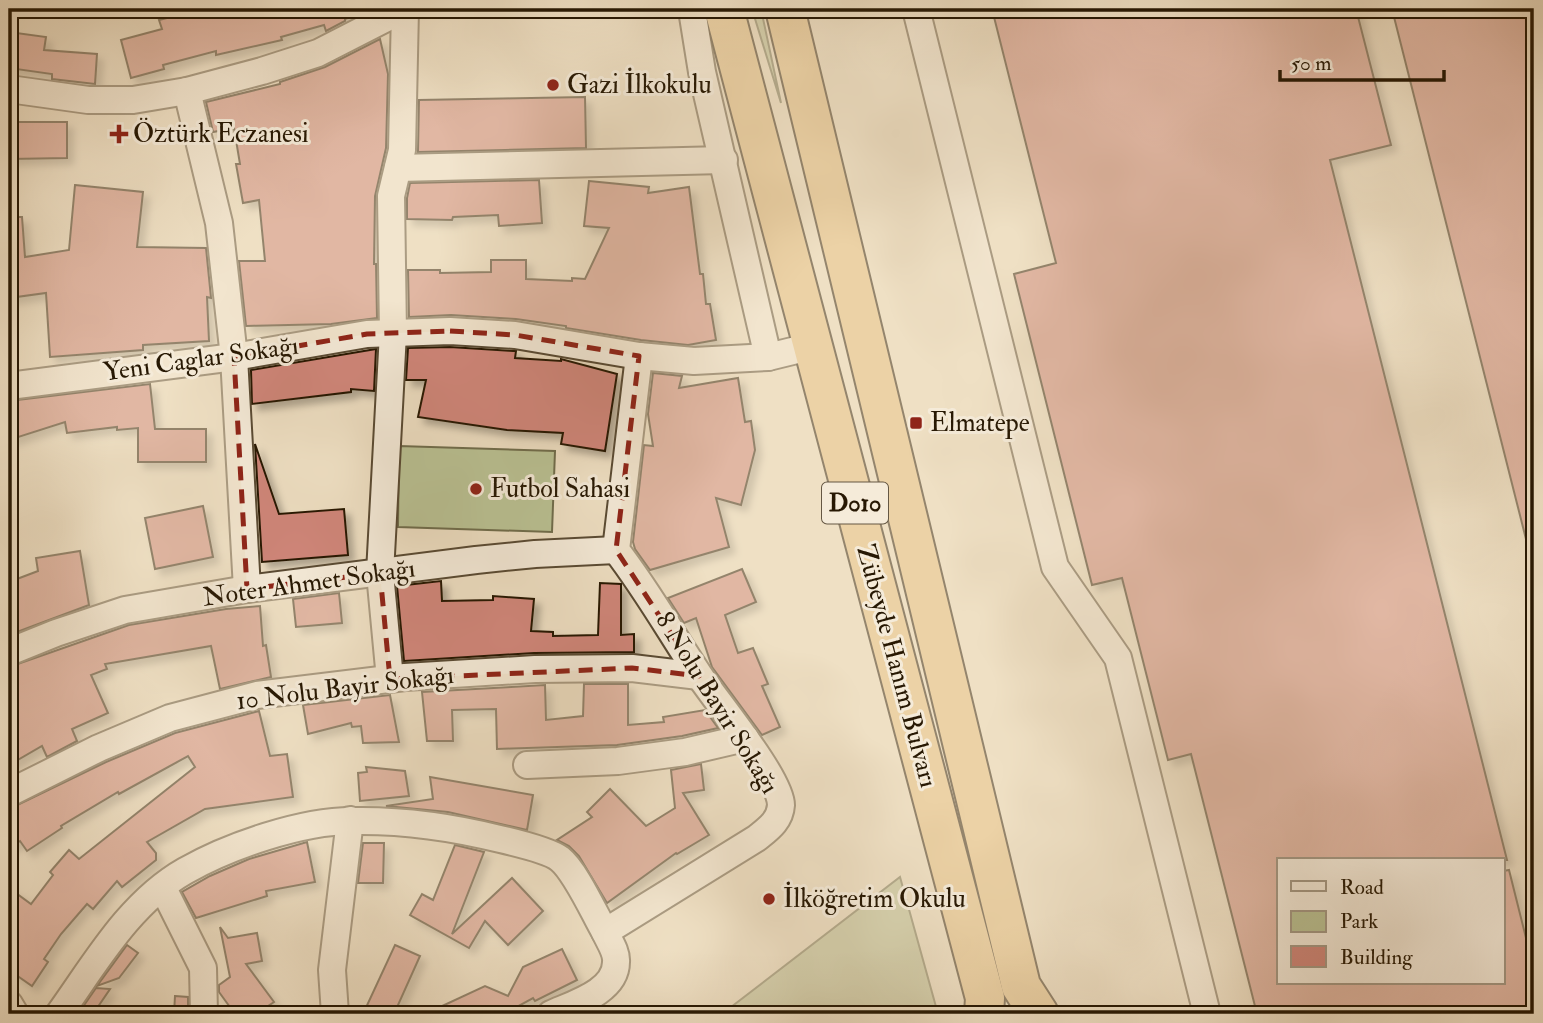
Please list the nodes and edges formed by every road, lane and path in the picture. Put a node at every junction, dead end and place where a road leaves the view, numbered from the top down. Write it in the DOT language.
graph roads {
  1 [pos="405,9"];
  2 [pos="699,9"];
  3 [pos="785,9"];
  4 [pos="916,9"];
  5 [pos="9,89"];
  6 [pos="187,91"];
  7 [pos="724,160"];
  8 [pos="398,167"];
  9 [pos="393,333"];
  10 [pos="813,346"];
  11 [pos="639,356"];
  12 [pos="234,357"];
  13 [pos="768,357"];
  14 [pos="9,386"];
  15 [pos="617,550"];
  16 [pos="380,573"];
  17 [pos="247,589"];
  18 [pos="9,652"];
  19 [pos="699,676"];
  20 [pos="390,679"];
  21 [pos="745,738"];
  22 [pos="527,765"];
  23 [pos="9,793"];
  24 [pos="350,820"];
  25 [pos="163,888"];
  26 [pos="605,932"];
  27 [pos="1030,1000"];
  28 [pos="9,1004"];
  29 [pos="984,1006"];
  30 [pos="15,1014"];
  31 [pos="59,1014"];
  32 [pos="204,1014"];
  33 [pos="335,1014"];
  34 [pos="551,1014"];
  35 [pos="1207,1014"];
  1 -- 6 [label="street"];
  1 -- 8 [label="street"];
  2 -- 7 [label="street"];
  2 -- 10 [label="highway, Zübeyde Hanım Bulvarı / D010"];
  3 -- 27 [label="highway, Zübeyde Hanım Bulvarı / D010"];
  4 -- 35 [label="street"];
  5 -- 6 [label="street"];
  6 -- 12 [label="street"];
  7 -- 8 [label="street"];
  7 -- 13 [label="street"];
  8 -- 9 [label="street"];
  9 -- 11 [label="street, Yeni Caglar Sokağı"];
  9 -- 12 [label="street, Yeni Caglar Sokağı"];
  9 -- 16 [label="street"];
  10 -- 13 [label="street, Yeni Caglar Sokağı"];
  10 -- 29 [label="highway, Zübeyde Hanım Bulvarı / D010"];
  11 -- 13 [label="street, Yeni Caglar Sokağı"];
  11 -- 15 [label="street"];
  12 -- 14 [label="street, Yeni Caglar Sokağı"];
  12 -- 17 [label="street"];
  15 -- 16 [label="street, Noter Ahmet Sokağı"];
  15 -- 19 [label="street, 8 Nolu Bayir Sokağı"];
  16 -- 17 [label="street, Noter Ahmet Sokağı"];
  16 -- 20 [label="street"];
  17 -- 18 [label="street, Noter Ahmet Sokağı"];
  19 -- 20 [label="street, 10 Nolu Bayir Sokağı"];
  19 -- 21 [label="street, 8 Nolu Bayir Sokağı"];
  20 -- 23 [label="street, 10 Nolu Bayir Sokağı"];
  21 -- 22 [label="street"];
  21 -- 26 [label="street, 8 Nolu Bayir Sokağı"];
  24 -- 25 [label="street"];
  24 -- 26 [label="street"];
  24 -- 33 [label="street"];
  25 -- 31 [label="street"];
  25 -- 32 [label="street"];
  26 -- 34 [label="street"];
  28 -- 30 [label="street"];
}
